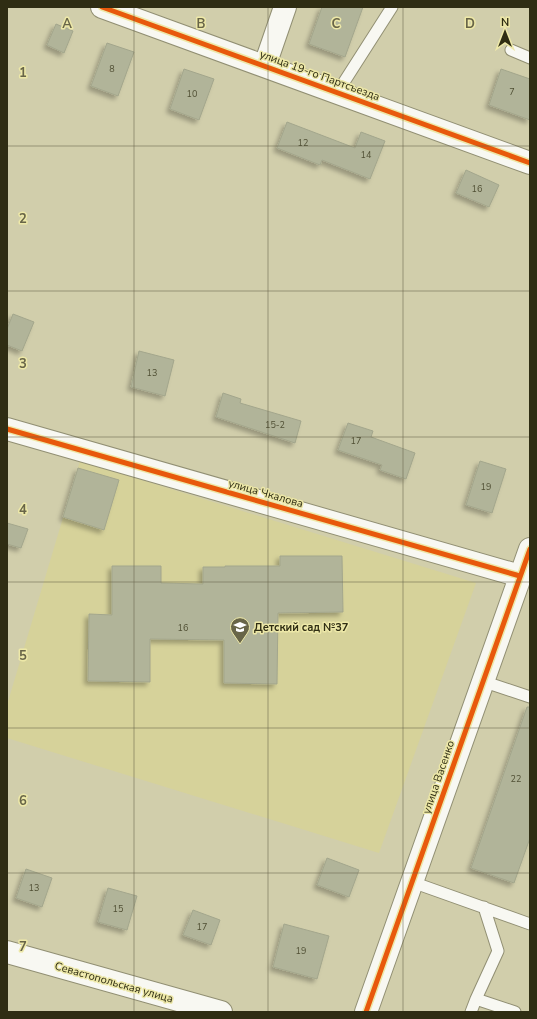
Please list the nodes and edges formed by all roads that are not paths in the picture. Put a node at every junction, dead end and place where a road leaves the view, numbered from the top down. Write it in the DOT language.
graph roads {
  1 [pos="102,7"];
  2 [pos="285,7"];
  3 [pos="392,7"];
  4 [pos="511,50"];
  5 [pos="530,58"];
  6 [pos="265,65"];
  7 [pos="337,93"];
  8 [pos="530,163"];
  9 [pos="7,429"];
  10 [pos="530,549"];
  11 [pos="520,576"];
  12 [pos="482,680"];
  13 [pos="530,697"];
  14 [pos="412,882"];
  15 [pos="484,907"];
  16 [pos="530,924"];
  17 [pos="7,952"];
  18 [pos="476,999"];
  19 [pos="221,1012"];
  20 [pos="366,1012"];
  21 [pos="470,1012"];
  22 [pos="515,1012"];
  1 -- 6 [label="street, улица 19-го Партсъезда"];
  2 -- 6 [label="street"];
  3 -- 7 [label="lane"];
  4 -- 5 [label="lane"];
  6 -- 7 [label="street, улица 19-го Партсъезда"];
  7 -- 8 [label="street, улица 19-го Партсъезда"];
  9 -- 11 [label="street, улица Чкалова"];
  10 -- 11 [label="street, улица Васенко"];
  11 -- 12 [label="street, улица Васенко"];
  12 -- 13 [label="lane"];
  12 -- 14 [label="street, улица Васенко"];
  14 -- 15 [label="lane"];
  14 -- 20 [label="street, улица Васенко"];
  15 -- 16 [label="lane"];
  15 -- 18 [label="lane"];
  17 -- 19 [label="street, Севастопольская улица"];
  18 -- 21 [label="lane"];
  18 -- 22 [label="lane"];
}
